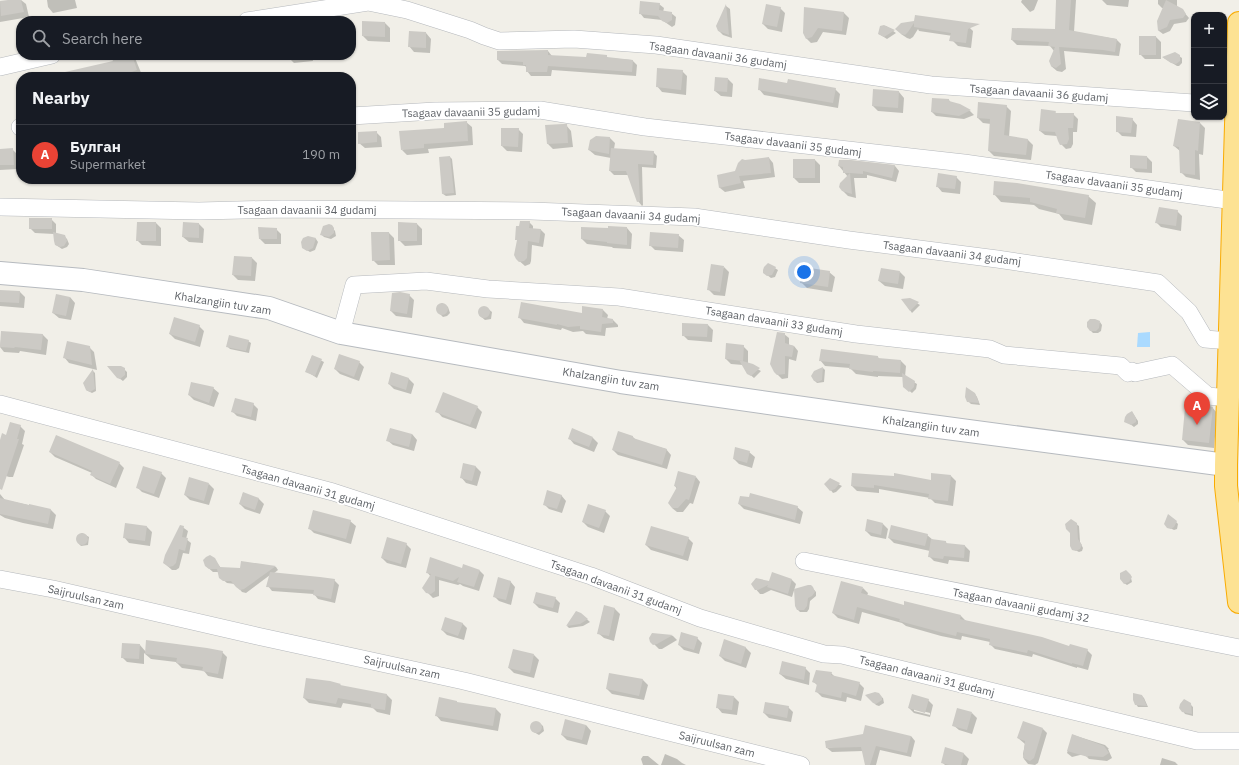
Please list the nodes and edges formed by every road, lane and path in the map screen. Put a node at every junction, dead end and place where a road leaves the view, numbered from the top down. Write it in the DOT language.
graph roads {
  1 [pos="407,5"];
  2 [pos="279,16"];
  3 [pos="1239,23"];
  4 [pos="30,60"];
  5 [pos="0,67"];
  6 [pos="1191,103"];
  7 [pos="1230,105"];
  8 [pos="356,116"];
  9 [pos="1234,201"];
  10 [pos="0,207"];
  11 [pos="0,272"];
  12 [pos="341,333"];
  13 [pos="1234,339"];
  14 [pos="0,404"];
  15 [pos="1231,412"];
  16 [pos="1230,479"];
  17 [pos="804,561"];
  18 [pos="0,579"];
  19 [pos="1239,600"];
  20 [pos="1239,648"];
  21 [pos="1239,741"];
  22 [pos="801,765"];
  1 -- 2 [label="street, Tsagaan davaanii 36 gudamj"];
  1 -- 6 [label="street, Tsagaan davaanii 36 gudamj"];
  3 -- 7 [label="highway"];
  4 -- 5 [label="street"];
  7 -- 9 [label="highway"];
  8 -- 9 [label="street, Tsagaav davaanii 35 gudamj"];
  9 -- 13 [label="highway"];
  10 -- 13 [label="street, Tsagaan davaanii 34 gudamj"];
  11 -- 12 [label="street, Khalzangiin tuv zam"];
  12 -- 15 [label="street, Tsagaan davaanii 33 gudamj"];
  12 -- 16 [label="street, Khalzangiin tuv zam"];
  13 -- 15 [label="highway"];
  14 -- 21 [label="street, Tsagaan davaanii 31 gudamj"];
  15 -- 16 [label="highway"];
  16 -- 19 [label="highway"];
  17 -- 20 [label="street, Tsagaan davaanii gudamj 32"];
  18 -- 22 [label="street, Saijruulsan zam"];
}
